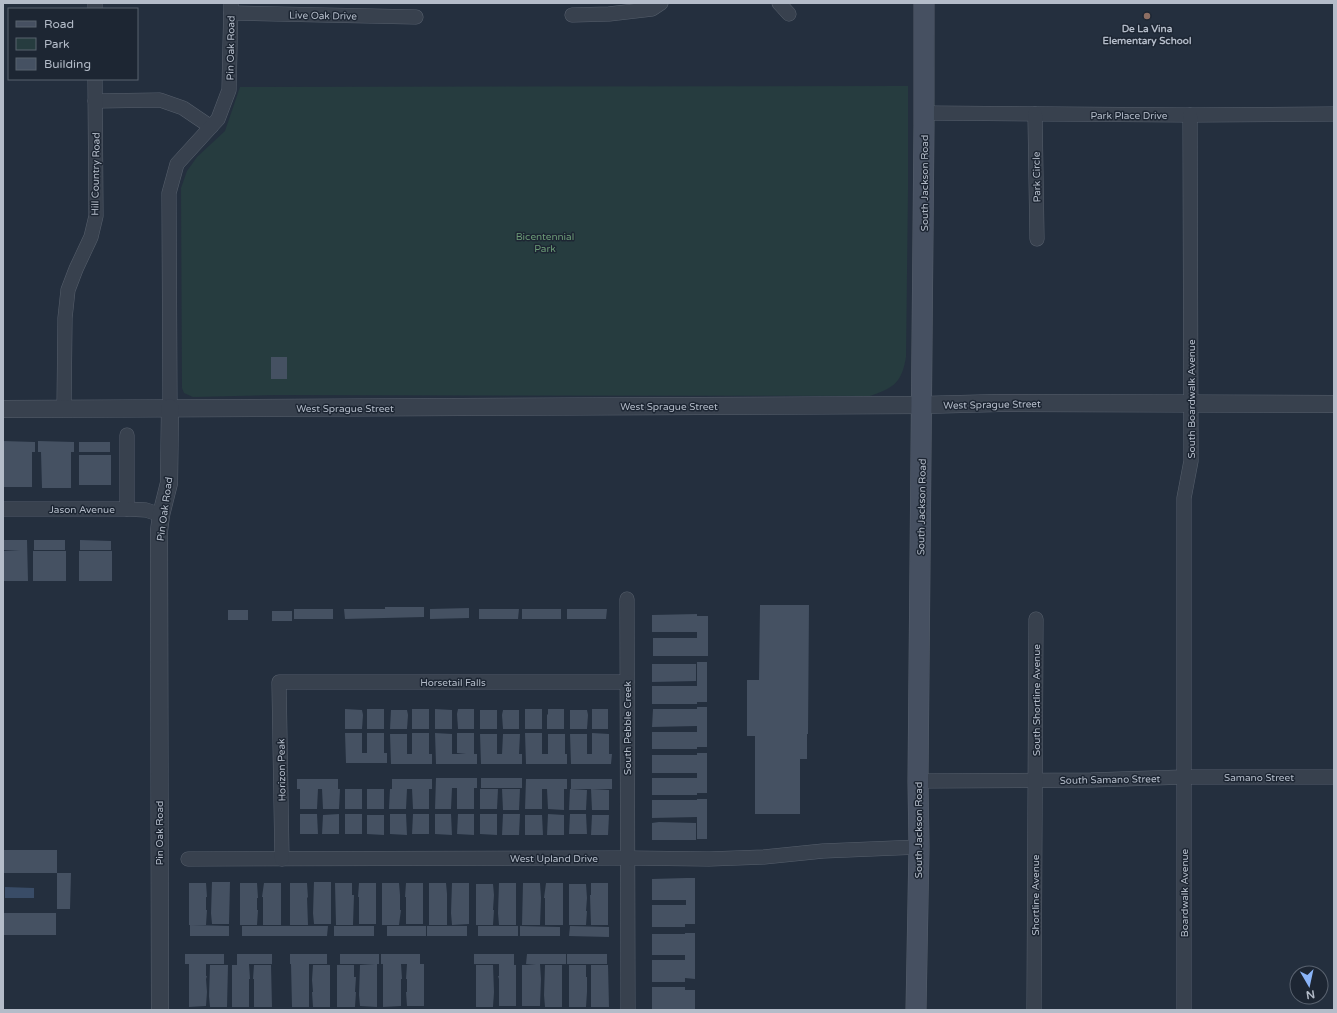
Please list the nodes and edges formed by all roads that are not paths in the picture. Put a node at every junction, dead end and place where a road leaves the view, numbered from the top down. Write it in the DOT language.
graph roads {
  1 [pos="661,3"];
  2 [pos="779,3"];
  3 [pos="924,3"];
  4 [pos="231,8"];
  5 [pos="789,14"];
  6 [pos="572,15"];
  7 [pos="416,17"];
  8 [pos="96,80"];
  9 [pos="96,100"];
  10 [pos="924,113"];
  11 [pos="1035,114"];
  12 [pos="1334,114"];
  13 [pos="1190,116"];
  14 [pos="211,127"];
  15 [pos="1037,239"];
  16 [pos="1192,404"];
  17 [pos="1334,404"];
  18 [pos="922,405"];
  19 [pos="64,408"];
  20 [pos="170,408"];
  21 [pos="3,409"];
  22 [pos="127,435"];
  23 [pos="3,509"];
  24 [pos="127,509"];
  25 [pos="161,515"];
  26 [pos="627,599"];
  27 [pos="1036,619"];
  28 [pos="280,682"];
  29 [pos="627,682"];
  30 [pos="1184,777"];
  31 [pos="1334,777"];
  32 [pos="1036,780"];
  33 [pos="918,781"];
  34 [pos="919,847"];
  35 [pos="627,858"];
  36 [pos="188,859"];
  37 [pos="282,859"];
  38 [pos="160,1010"];
  39 [pos="628,1010"];
  40 [pos="916,1010"];
  41 [pos="1034,1010"];
  42 [pos="1184,1010"];
  1 -- 6 [label="street"];
  2 -- 5 [label="street"];
  3 -- 10 [label="main road, South Jackson Road"];
  4 -- 7 [label="street, Live Oak Drive"];
  4 -- 14 [label="street, Pin Oak Road"];
  8 -- 9 [label="street, Hill Country Road"];
  9 -- 14 [label="street"];
  9 -- 19 [label="street, Hill Country Road"];
  10 -- 11 [label="street, Park Place Drive"];
  10 -- 18 [label="main road, South Jackson Road"];
  11 -- 13 [label="street, Park Place Drive"];
  11 -- 15 [label="street, Park Circle"];
  12 -- 13 [label="street, Park Place Drive"];
  13 -- 16 [label="street, South Boardwalk Avenue"];
  14 -- 20 [label="street, Pin Oak Road"];
  16 -- 17 [label="street, West Sprague Street"];
  16 -- 18 [label="street, West Sprague Street"];
  16 -- 30 [label="street, South Boardwalk Avenue"];
  18 -- 20 [label="street, West Sprague Street"];
  18 -- 33 [label="main road, South Jackson Road"];
  19 -- 20 [label="street, West Sprague Street"];
  19 -- 21 [label="street, West Sprague Street"];
  20 -- 25 [label="street, Pin Oak Road"];
  22 -- 24 [label="street"];
  23 -- 24 [label="street, Jason Avenue"];
  24 -- 25 [label="street, Jason Avenue"];
  25 -- 38 [label="street, Pin Oak Road"];
  26 -- 29 [label="street, South Pebble Creek"];
  27 -- 32 [label="street, South Shortline Avenue"];
  28 -- 29 [label="street, Horsetail Falls"];
  28 -- 37 [label="street, Horizon Peak"];
  29 -- 35 [label="street, South Pebble Creek"];
  30 -- 31 [label="street, Samano Street"];
  30 -- 32 [label="street, South Samano Street"];
  30 -- 42 [label="street, Boardwalk Avenue"];
  32 -- 33 [label="street, South Samano Street"];
  32 -- 41 [label="street, Shortline Avenue"];
  33 -- 34 [label="main road, South Jackson Road"];
  34 -- 35 [label="street, West Upland Drive"];
  34 -- 40 [label="main road, South Jackson Road"];
  35 -- 37 [label="street, West Upland Drive"];
  35 -- 39 [label="street, South Pebble Creek"];
  36 -- 37 [label="street, West Upland Drive"];
}
